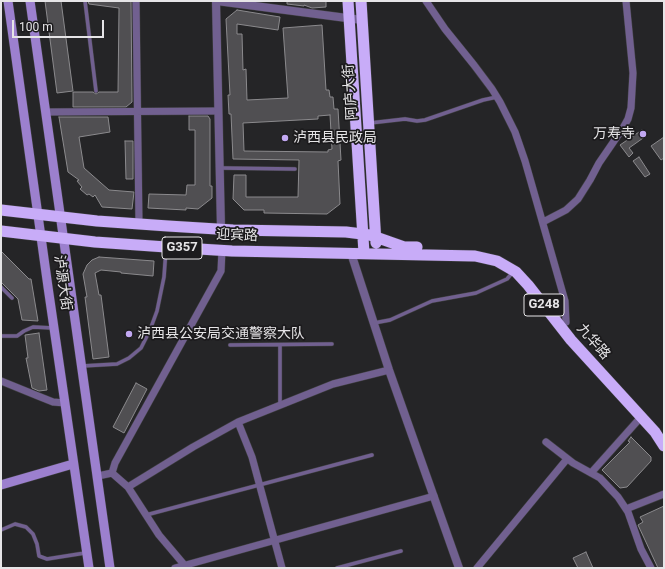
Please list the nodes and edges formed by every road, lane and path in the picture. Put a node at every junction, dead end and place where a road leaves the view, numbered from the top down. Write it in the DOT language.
graph roads {
  1 [pos="8,1"];
  2 [pos="30,1"];
  3 [pos="85,1"];
  4 [pos="136,1"];
  5 [pos="217,1"];
  6 [pos="348,1"];
  7 [pos="361,1"];
  8 [pos="426,1"];
  9 [pos="626,1"];
  10 [pos="349,19"];
  11 [pos="362,20"];
  12 [pos="96,90"];
  13 [pos="497,97"];
  14 [pos="138,111"];
  15 [pos="218,111"];
  16 [pos="46,112"];
  17 [pos="368,123"];
  18 [pos="220,168"];
  19 [pos="295,169"];
  20 [pos="1,210"];
  21 [pos="38,214"];
  22 [pos="61,217"];
  23 [pos="543,222"];
  24 [pos="139,224"];
  25 [pos="221,229"];
  26 [pos="1,231"];
  27 [pos="363,234"];
  28 [pos="41,236"];
  29 [pos="64,238"];
  30 [pos="376,238"];
  31 [pos="166,248"];
  32 [pos="222,250"];
  33 [pos="351,253"];
  34 [pos="364,254"];
  35 [pos="377,254"];
  36 [pos="514,270"];
  37 [pos="1,287"];
  38 [pos="12,298"];
  39 [pos="566,322"];
  40 [pos="374,323"];
  41 [pos="54,328"];
  42 [pos="1,336"];
  43 [pos="332,344"];
  44 [pos="230,345"];
  45 [pos="280,345"];
  46 [pos="82,366"];
  47 [pos="390,370"];
  48 [pos="1,381"];
  49 [pos="65,403"];
  50 [pos="280,405"];
  51 [pos="641,417"];
  52 [pos="238,422"];
  53 [pos="664,432"];
  54 [pos="546,442"];
  55 [pos="664,446"];
  56 [pos="372,455"];
  57 [pos="568,459"];
  58 [pos="73,464"];
  59 [pos="112,473"];
  60 [pos="591,473"];
  61 [pos="98,476"];
  62 [pos="1,485"];
  63 [pos="260,485"];
  64 [pos="128,488"];
  65 [pos="664,494"];
  66 [pos="434,496"];
  67 [pos="626,509"];
  68 [pos="146,515"];
  69 [pos="1,530"];
  70 [pos="274,541"];
  71 [pos="401,551"];
  72 [pos="87,553"];
  73 [pos="186,567"];
  74 [pos="89,568"];
  75 [pos="110,568"];
  76 [pos="175,568"];
  77 [pos="282,568"];
  78 [pos="337,568"];
  79 [pos="459,568"];
  80 [pos="477,568"];
  81 [pos="651,568"];
  1 -- 21 [label="main road, 泸源大街"];
  2 -- 16 [label="main road, 泸源大街"];
  3 -- 12 [label="lane"];
  4 -- 14 [label="street"];
  5 -- 10 [label="street"];
  5 -- 15 [label="street"];
  6 -- 10 [label="highway"];
  7 -- 11 [label="highway, 阿庐大街"];
  8 -- 13 [label="street"];
  9 -- 23 [label="street"];
  10 -- 11 [label="street"];
  10 -- 27 [label="highway"];
  11 -- 17 [label="highway, 阿庐大街"];
  13 -- 17 [label="lane"];
  13 -- 23 [label="street"];
  14 -- 15 [label="street"];
  14 -- 16 [label="street"];
  14 -- 24 [label="street"];
  15 -- 18 [label="street"];
  16 -- 22 [label="main road, 泸源大街"];
  17 -- 30 [label="highway, 阿庐大街"];
  18 -- 19 [label="lane"];
  18 -- 25 [label="street"];
  20 -- 21 [label="highway, 迎宾路 / G357"];
  21 -- 22 [label="highway, 迎宾路 / G357"];
  21 -- 28 [label="main road, 泸源大街"];
  22 -- 24 [label="highway, 迎宾路 / G357"];
  22 -- 29 [label="main road, 泸源大街"];
  23 -- 39 [label="street"];
  24 -- 25 [label="highway, 迎宾路 / G357"];
  25 -- 27 [label="highway, 迎宾路 / G357"];
  26 -- 28 [label="highway, 迎宾路 / G357"];
  27 -- 30 [label="highway, 迎宾路 / G248"];
  27 -- 34 [label="highway"];
  28 -- 29 [label="highway, 迎宾路 / G357"];
  28 -- 41 [label="main road, 泸源大街"];
  29 -- 31 [label="highway, 迎宾路 / G357"];
  29 -- 46 [label="main road, 泸源大街"];
  30 -- 35 [label="highway, 阿庐大街"];
  30 -- 39 [label="highway, 九华路 / G248"];
  31 -- 32 [label="highway, 迎宾路 / G357"];
  31 -- 46 [label="lane"];
  32 -- 33 [label="highway, 迎宾路 / G357"];
  32 -- 59 [label="street"];
  33 -- 34 [label="highway, 迎宾路 / G357"];
  33 -- 40 [label="street"];
  34 -- 35 [label="highway, 迎宾路 / G248"];
  35 -- 36 [label="highway, 九华路 / G248"];
  36 -- 40 [label="lane"];
  36 -- 51 [label="highway, 九华路 / G248"];
  37 -- 38 [label="lane"];
  39 -- 53 [label="highway, 九华路 / G248"];
  40 -- 47 [label="street"];
  41 -- 42 [label="lane"];
  41 -- 49 [label="main road, 泸源大街"];
  43 -- 45 [label="lane"];
  44 -- 45 [label="lane"];
  45 -- 50 [label="lane"];
  46 -- 61 [label="main road, 泸源大街"];
  47 -- 50 [label="street"];
  47 -- 66 [label="street"];
  48 -- 49 [label="street"];
  49 -- 58 [label="main road, 泸源大街"];
  50 -- 52 [label="street"];
  51 -- 55 [label="highway, 九华路 / G248"];
  51 -- 60 [label="street"];
  52 -- 63 [label="street"];
  52 -- 64 [label="street"];
  54 -- 57 [label="street"];
  56 -- 63 [label="lane"];
  57 -- 60 [label="street"];
  57 -- 80 [label="street"];
  58 -- 62 [label="main road"];
  58 -- 72 [label="main road, 泸源大街"];
  59 -- 61 [label="street"];
  59 -- 64 [label="street"];
  60 -- 67 [label="street"];
  61 -- 75 [label="main road, 泸源大街"];
  63 -- 68 [label="lane"];
  63 -- 70 [label="street"];
  64 -- 68 [label="street"];
  65 -- 67 [label="street"];
  66 -- 70 [label="street"];
  66 -- 79 [label="street"];
  67 -- 81 [label="street"];
  68 -- 73 [label="street"];
  69 -- 72 [label="lane"];
  70 -- 73 [label="street"];
  70 -- 77 [label="street"];
  71 -- 78 [label="lane"];
  72 -- 74 [label="main road, 泸源大街"];
  73 -- 76 [label="street"];
}
